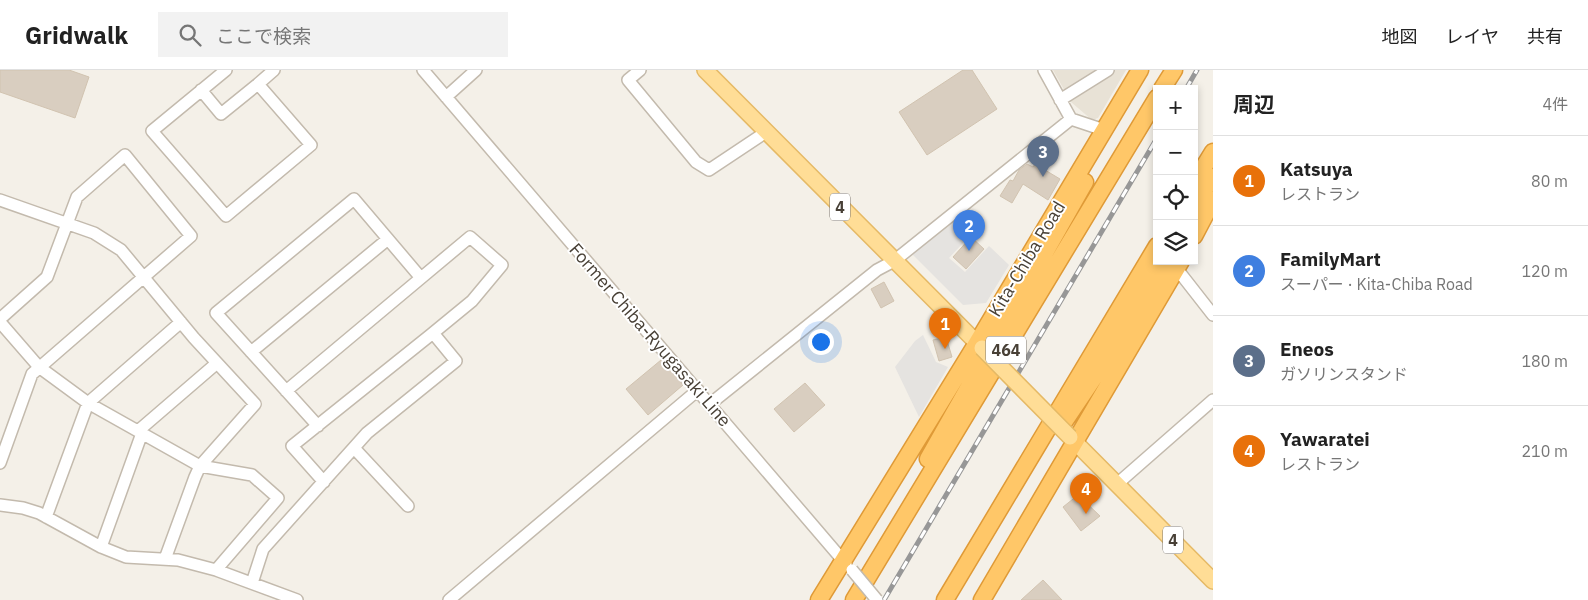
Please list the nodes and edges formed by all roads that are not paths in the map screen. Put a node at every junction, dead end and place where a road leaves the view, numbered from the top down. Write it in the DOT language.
graph roads {
  1 [pos="226,70"];
  2 [pos="274,70"];
  3 [pos="423,70"];
  4 [pos="476,70"];
  5 [pos="640,70"];
  6 [pos="705,70"];
  7 [pos="1044,70"];
  8 [pos="1108,70"];
  9 [pos="1140,70"];
  10 [pos="1174,70"];
  11 [pos="258,84"];
  12 [pos="1131,85"];
  13 [pos="1165,85"];
  14 [pos="201,90"];
  15 [pos="446,97"];
  16 [pos="1060,100"];
  17 [pos="1153,105"];
  18 [pos="1071,119"];
  19 [pos="1104,130"];
  20 [pos="766,132"];
  21 [pos="1213,152"];
  22 [pos="1198,176"];
  23 [pos="1213,177"];
  24 [pos="1198,199"];
  25 [pos="0,200"];
  26 [pos="1213,200"];
  27 [pos="67,223"];
  28 [pos="1198,228"];
  29 [pos="388,239"];
  30 [pos="1153,253"];
  31 [pos="894,261"];
  32 [pos="1173,265"];
  33 [pos="1173,265"];
  34 [pos="1175,265"];
  35 [pos="144,277"];
  36 [pos="421,278"];
  37 [pos="1213,315"];
  38 [pos="0,320"];
  39 [pos="181,322"];
  40 [pos="433,333"];
  41 [pos="980,346"];
  42 [pos="251,352"];
  43 [pos="217,363"];
  44 [pos="39,367"];
  45 [pos="698,390"];
  46 [pos="286,391"];
  47 [pos="1213,400"];
  48 [pos="88,403"];
  49 [pos="710,404"];
  50 [pos="318,426"];
  51 [pos="140,432"];
  52 [pos="1073,440"];
  53 [pos="354,448"];
  54 [pos="0,463"];
  55 [pos="200,466"];
  56 [pos="324,482"];
  57 [pos="1117,484"];
  58 [pos="0,505"];
  59 [pos="408,506"];
  60 [pos="46,517"];
  61 [pos="890,542"];
  62 [pos="101,546"];
  63 [pos="165,560"];
  64 [pos="848,566"];
  65 [pos="216,570"];
  66 [pos="962,573"];
  67 [pos="1213,580"];
  68 [pos="252,583"];
  69 [pos="297,600"];
  70 [pos="449,600"];
  71 [pos="819,600"];
  72 [pos="854,600"];
  73 [pos="877,600"];
  74 [pos="946,600"];
  75 [pos="982,600"];
  1 -- 14 [label="street"];
  2 -- 11 [label="street"];
  3 -- 15 [label="street, Former Chiba-Ryugasaki Line"];
  4 -- 15 [label="street"];
  5 -- 20 [label="street"];
  6 -- 20 [label="main road, 4"];
  7 -- 16 [label="street"];
  8 -- 16 [label="street"];
  9 -- 12 [label="highway, Kita-Chiba Road / 464"];
  10 -- 13 [label="highway"];
  11 -- 14 [label="street"];
  11 -- 14 [label="street"];
  12 -- 19 [label="highway, Kita-Chiba Road / 464"];
  12 -- 61 [label="highway"];
  15 -- 45 [label="street, Former Chiba-Ryugasaki Line"];
  16 -- 18 [label="street"];
  17 -- 61 [label="highway, Kita-Chiba Road / 464"];
  18 -- 19 [label="street"];
  18 -- 31 [label="street"];
  19 -- 41 [label="highway, Kita-Chiba Road / 464"];
  20 -- 31 [label="main road, 4"];
  21 -- 22 [label="highway"];
  23 -- 24 [label="highway"];
  25 -- 27 [label="street"];
  26 -- 28 [label="highway"];
  27 -- 35 [label="street"];
  27 -- 35 [label="street"];
  27 -- 38 [label="street"];
  29 -- 36 [label="street"];
  29 -- 42 [label="street"];
  29 -- 42 [label="street"];
  30 -- 66 [label="highway"];
  31 -- 41 [label="main road, 4"];
  31 -- 49 [label="street"];
  32 -- 66 [label="highway"];
  33 -- 52 [label="highway"];
  34 -- 37 [label="street"];
  35 -- 39 [label="street"];
  35 -- 44 [label="street"];
  36 -- 40 [label="street"];
  36 -- 46 [label="street"];
  38 -- 44 [label="street"];
  39 -- 43 [label="street"];
  39 -- 48 [label="street"];
  40 -- 50 [label="street"];
  40 -- 53 [label="street"];
  41 -- 52 [label="main road, 4, bridge"];
  41 -- 64 [label="highway, Kita-Chiba Road / 464"];
  42 -- 46 [label="street"];
  43 -- 51 [label="street"];
  43 -- 55 [label="street"];
  44 -- 48 [label="street"];
  44 -- 54 [label="street"];
  45 -- 49 [label="street, Former Chiba-Ryugasaki Line"];
  45 -- 70 [label="street"];
  46 -- 50 [label="street"];
  47 -- 57 [label="street"];
  48 -- 51 [label="street"];
  48 -- 60 [label="street"];
  49 -- 64 [label="street, Former Chiba-Ryugasaki Line"];
  50 -- 56 [label="street"];
  51 -- 55 [label="street"];
  51 -- 62 [label="street"];
  52 -- 57 [label="main road, 4"];
  52 -- 75 [label="highway"];
  53 -- 56 [label="street"];
  53 -- 59 [label="street"];
  55 -- 63 [label="street"];
  55 -- 65 [label="street"];
  56 -- 68 [label="street"];
  57 -- 67 [label="main road, 4"];
  58 -- 60 [label="street"];
  60 -- 62 [label="street"];
  61 -- 72 [label="highway, Kita-Chiba Road / 464"];
  62 -- 63 [label="street"];
  63 -- 65 [label="street"];
  64 -- 71 [label="highway, Kita-Chiba Road / 464"];
  64 -- 73 [label="street, Former Chiba-Ryugasaki Line, bridge"];
  65 -- 68 [label="street"];
  66 -- 74 [label="highway"];
  68 -- 69 [label="street"];
}
